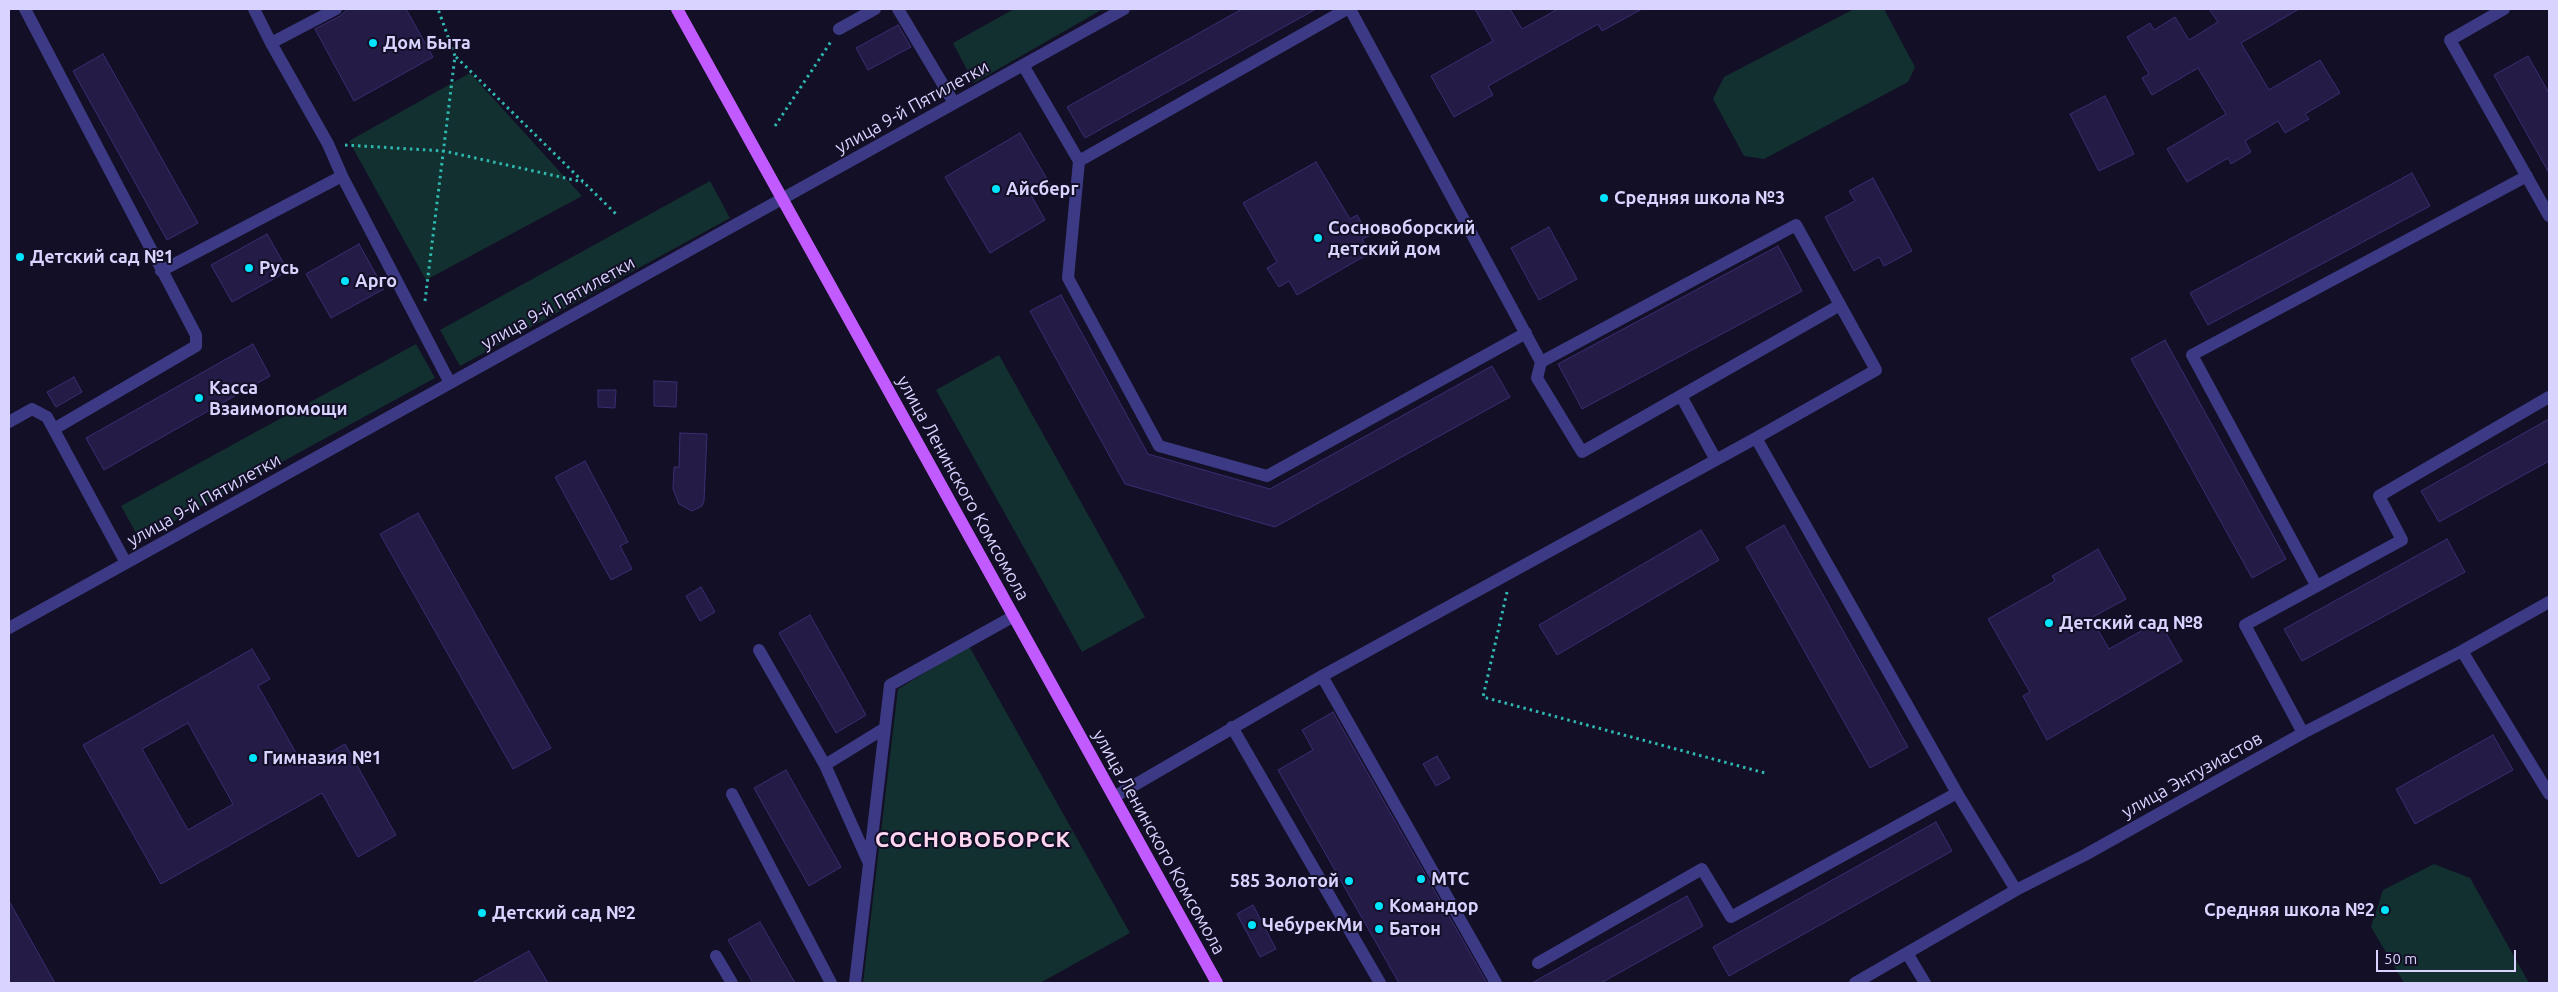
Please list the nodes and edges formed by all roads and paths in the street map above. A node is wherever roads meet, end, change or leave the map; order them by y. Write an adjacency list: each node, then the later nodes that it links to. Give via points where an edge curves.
1 (25, 9): 26 (street)
2 (254, 9): 12 (street)
3 (336, 9): 12 (street)
4 (438, 9): 13 (path)
5 (677, 9): 23 (main road, улица Ленинского Комсомола)
6 (875, 9): 11 (street)
7 (898, 9): 15 (street)
8 (1124, 9): 14 (street, улица 9-й Пятилетки)
9 (1348, 9): 19 (street); 29 (street)
10 (2504, 9): 21 (street, via 2450,40)
11 (839, 29): 16 (path)
12 (271, 43): 17 (street)
13 (455, 56): 18 (path); 22 (path)
14 (1023, 65): 15 (street, улица 9-й Пятилетки); 19 (street)
15 (954, 103): 23 (street, улица 9-й Пятилетки)
16 (775, 126)
17 (328, 144): 18 (path); 20 (street)
18 (444, 151): 22 (path); 28 (path)
19 (1078, 161): 29 (street, via 1068,278 1159,446 1267,476)
20 (342, 176): 26 (street); 28 (street)
21 (2527, 176): 25 (street); 40 (street, via 2192,355)
22 (583, 182): 24 (path)
23 (782, 198): 31 (street, улица 9-й Пятилетки); 42 (main road, улица Ленинского Комсомола)
24 (618, 216)
25 (2549, 216)
26 (161, 271): 35 (street, via 196,336 196,346)
27 (1840, 305): 30 (street, via 1796,225); 32 (street); 36 (street, via 1876,370)
28 (422, 328): 31 (street)
29 (1526, 333): 30 (street)
30 (1541, 362): 32 (street, via 1537,378 1582,452)
31 (450, 383): 38 (street, улица 9-й Пятилетки)
32 (1681, 396): 37 (street)
33 (2549, 397): 40 (street, via 2379,496 2402,540)
34 (9, 422): 35 (street, via 32,409 47,416)
35 (54, 429): 38 (street)
36 (1756, 438): 37 (street); 52 (street)
37 (1716, 460): 39 (street)
38 (126, 563): 43 (street, улица 9-й Пятилетки)
39 (1511, 572): 46 (street); 51 (path, via 1483,697)
40 (2316, 585): 49 (street, via 2245,625)
41 (2549, 602): 45 (street, улица Энтузиастов)
42 (1014, 616): 48 (street, via 890,685); 55 (main road, улица Ленинского Комсомола)
43 (9, 628)
44 (759, 650): 50 (street)
45 (2462, 651): 49 (street, улица Энтузиастов); 54 (street)
46 (1322, 676): 47 (street); 66 (street)
47 (1232, 727): 55 (street); 65 (street)
48 (885, 728): 50 (street); 56 (street)
49 (2303, 733): 57 (street, улица Энтузиастов)
50 (825, 765): 56 (street)
51 (1765, 773)
52 (1957, 793): 57 (street); 60 (street, via 1731,917 1702,869)
53 (732, 794): 62 (street)
54 (2549, 794)
55 (1114, 797): 64 (main road, улица Ленинского Комсомола)
56 (868, 861): 63 (street)
57 (2016, 890): 58 (street, улица Энтузиастов)
58 (1908, 953): 67 (street, улица Энтузиастов); 68 (street)
59 (716, 956): 61 (street)
60 (1538, 963)
61 (732, 983)
62 (831, 983)
63 (855, 983)
64 (1217, 983)
65 (1380, 983)
66 (1496, 983)
67 (1855, 983)
68 (1925, 983)

